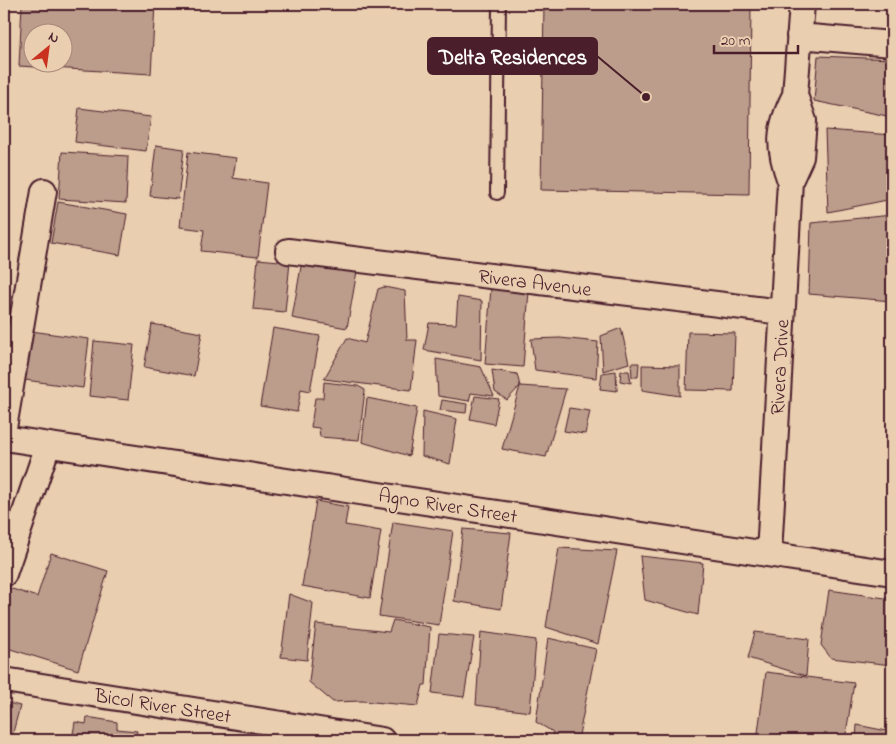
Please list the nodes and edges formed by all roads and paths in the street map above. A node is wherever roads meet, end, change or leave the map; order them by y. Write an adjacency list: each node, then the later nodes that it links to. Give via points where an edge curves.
1 (499, 4): 6 (lane)
2 (802, 4): 3 (street, Rivera Drive)
3 (799, 36): 4 (street); 8 (street, Rivera Drive, via 795,95 782,128 781,156 790,180)
4 (892, 44)
5 (44, 191): 9 (street)
6 (497, 193)
7 (288, 251): 8 (street, Rivera Avenue)
8 (782, 312): 12 (street, Rivera Drive)
9 (4, 428)
10 (4, 438): 11 (street, Agno River Street)
11 (48, 445): 12 (street, Agno River Street); 14 (street)
12 (769, 554): 13 (street, Agno River Street)
13 (892, 573)
14 (4, 574)
15 (4, 680): 16 (street, Bicol River Street)
16 (382, 740)

